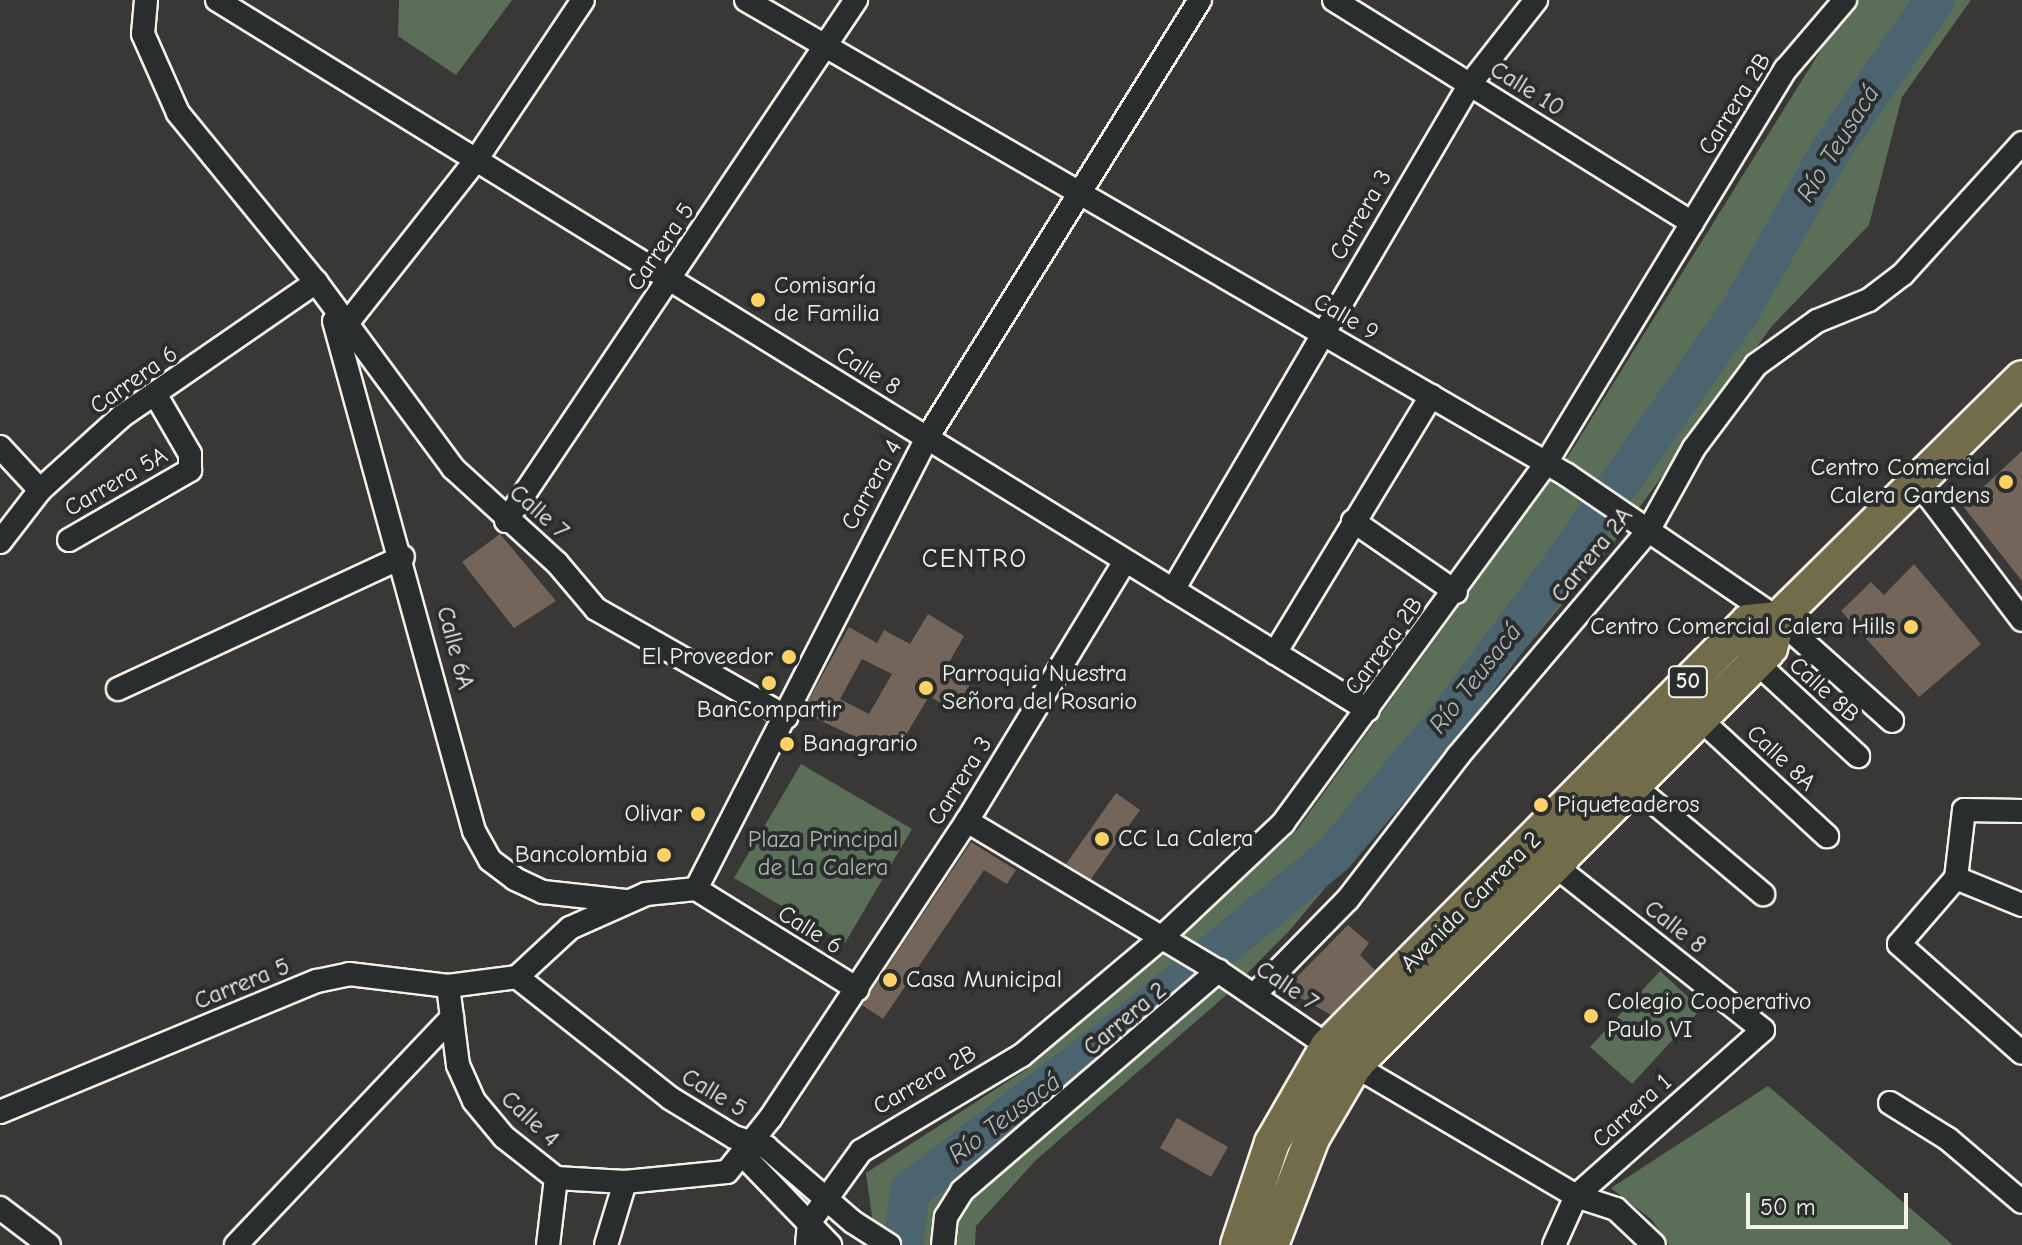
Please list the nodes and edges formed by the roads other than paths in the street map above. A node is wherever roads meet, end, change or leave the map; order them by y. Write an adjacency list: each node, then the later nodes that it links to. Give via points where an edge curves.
1 (146, 0): 17 (street, via 143,34 178,113)
2 (217, 0): 13 (street, Calle 8)
3 (583, 0): 13 (street)
4 (746, 0): 10 (street, Calle 9)
5 (856, 0): 10 (street, Carrera 5)
6 (1200, 0): 14 (street, Carrera 4)
7 (1334, 0): 11 (street, Calle 10)
8 (1536, 0): 11 (street, Carrera 3)
9 (1845, 0): 15 (street, Carrera 2B, via 1786,69)
10 (827, 47): 14 (street, Calle 9); 16 (street, Carrera 5)
11 (1470, 84): 15 (street, Calle 10); 19 (street, Carrera 3)
12 (2022, 143): 30 (street, Carrera 2A, via 1903,274 1869,300 1817,321 1756,365 1694,448)
13 (476, 160): 16 (street, Calle 8); 18 (street)
14 (1079, 193): 19 (street, Calle 9); 23 (street, Carrera 4)
15 (1692, 223): 25 (street, Carrera 2B)
16 (670, 280): 23 (street, Calle 8); 28 (street, Carrera 5)
17 (316, 282): 18 (street, Calle 7); 22 (street, Carrera 6)
18 (338, 317): 28 (street, Calle 7, via 453,468); 33 (street, Calle 6A)
19 (1323, 334): 21 (street, Calle 9); 35 (street, Carrera 3)
20 (2022, 378): 26 (main road, Avenida Carrera 2 / 50)
21 (1431, 396): 25 (street, Calle 9); 29 (street)
22 (157, 397): 27 (street, Carrera 6, via 122,416); 31 (street, Carrera 5A, via 190,454 190,470)
23 (927, 438): 34 (street, Calle 8); 43 (street, Carrera 4, via 847,585)
24 (0, 447): 27 (street)
25 (1546, 463): 30 (street, Calle 9); 36 (street, Carrera 2B)
26 (1917, 481): 37 (main road, Avenida Carrera 2 / 50); 38 (street)
27 (40, 490): 32 (street, Carrera 6)
28 (506, 521): 43 (street, Calle 7, via 557,563 596,609)
29 (1353, 521): 36 (street); 39 (street)
30 (1648, 531): 37 (street, Calle 9); 62 (street, Carrera 2A, via 1458,756 1348,899)
31 (69, 540)
32 (0, 542)
33 (403, 557): 41 (street); 55 (street, Calle 6A, via 474,831 490,860 543,892)
34 (1125, 561): 35 (street, Calle 8); 49 (street, Carrera 3)
35 (1173, 590): 39 (street, Calle 8)
36 (1456, 592): 42 (street, Carrera 2B)
37 (1778, 619): 40 (main road, Avenida Carrera 2 / 50, via 1770,648); 45 (street, Calle 9); 47 (main road, Avenida Carrera 2 / 50, via 1748,622)
38 (2022, 620)
39 (1275, 653): 42 (street, Calle 8)
40 (1756, 662): 44 (main road, Avenida Carrera 2 / 50); 46 (street, Calle 8B)
41 (118, 689)
42 (1368, 710): 57 (street, Carrera 2B, via 1283,823)
43 (786, 717): 53 (street, Carrera 4)
44 (1700, 719): 47 (main road, Avenida Carrera 2 / 50); 50 (street, Calle 8A)
45 (1892, 721)
46 (1858, 756)
47 (1620, 775): 51 (main road, Avenida Carrera 2 / 50); 54 (street); 65 (main road, Avenida Carrera 2 / 50)
48 (2022, 811): 52 (street, via 1964,810)
49 (967, 821): 57 (street, Calle 7); 61 (street, Carrera 3)
50 (1827, 836)
51 (1554, 865): 64 (street, Calle 8); 67 (main road, Avenida Carrera 2 / 50)
52 (1956, 878): 56 (street); 66 (street, via 1899,944)
53 (696, 889): 55 (street); 61 (street, Calle 6)
54 (1763, 894)
55 (626, 901): 59 (street, via 570,928)
56 (2022, 905)
57 (1158, 941): 58 (street, Calle 7); 74 (street, Carrera 2B, via 1022,1055 861,1151)
58 (1218, 971): 62 (street, Calle 7); 85 (street, Carrera 2, via 962,1191 946,1217)
59 (517, 977): 60 (street, Carrera 5); 70 (street, Calle 5, via 670,1098)
60 (448, 986): 63 (street, Calle 4); 69 (street, Carrera 5, via 349,974 317,981)
61 (857, 989): 70 (street, Carrera 3)
62 (1254, 995): 65 (street, Calle 7)
63 (452, 1017): 71 (street, Calle 4, via 458,1065 474,1101 504,1137); 81 (street)
64 (1763, 1030): 73 (street, Carrera 1)
65 (1328, 1046): 67 (street, Calle 7); 76 (main road, Avenida Carrera 2 / 50, via 1272,1143)
66 (2022, 1053)
67 (1355, 1065): 73 (street, Calle 7); 76 (main road, Avenida Carrera 2 / 50)
68 (1890, 1103): 75 (street, via 1948,1139)
69 (0, 1112)
70 (746, 1148): 72 (street, Calle 4, via 727,1172 709,1179); 74 (street, Calle 5, via 766,1147); 78 (street, via 766,1186)
71 (556, 1178): 72 (street, Calle 4); 82 (street)
72 (625, 1182): 83 (street)
73 (1576, 1196): 88 (street, Carrera 1); 89 (street, Calle 7, via 1616,1209)
74 (830, 1197): 78 (street); 79 (street, Calle 5)
75 (2022, 1202)
76 (1265, 1207): 86 (main road, Avenida Carrera 2 / 50); 87 (main road, Avenida Carrera 2 / 50)
77 (0, 1209): 80 (street)
78 (808, 1234): 84 (street)
79 (883, 1242)
80 (49, 1245)
81 (236, 1245)
82 (548, 1245)
83 (606, 1245)
84 (830, 1245)
85 (943, 1245)
86 (1238, 1245)
87 (1271, 1245)
88 (1554, 1245)
89 (1654, 1245)

